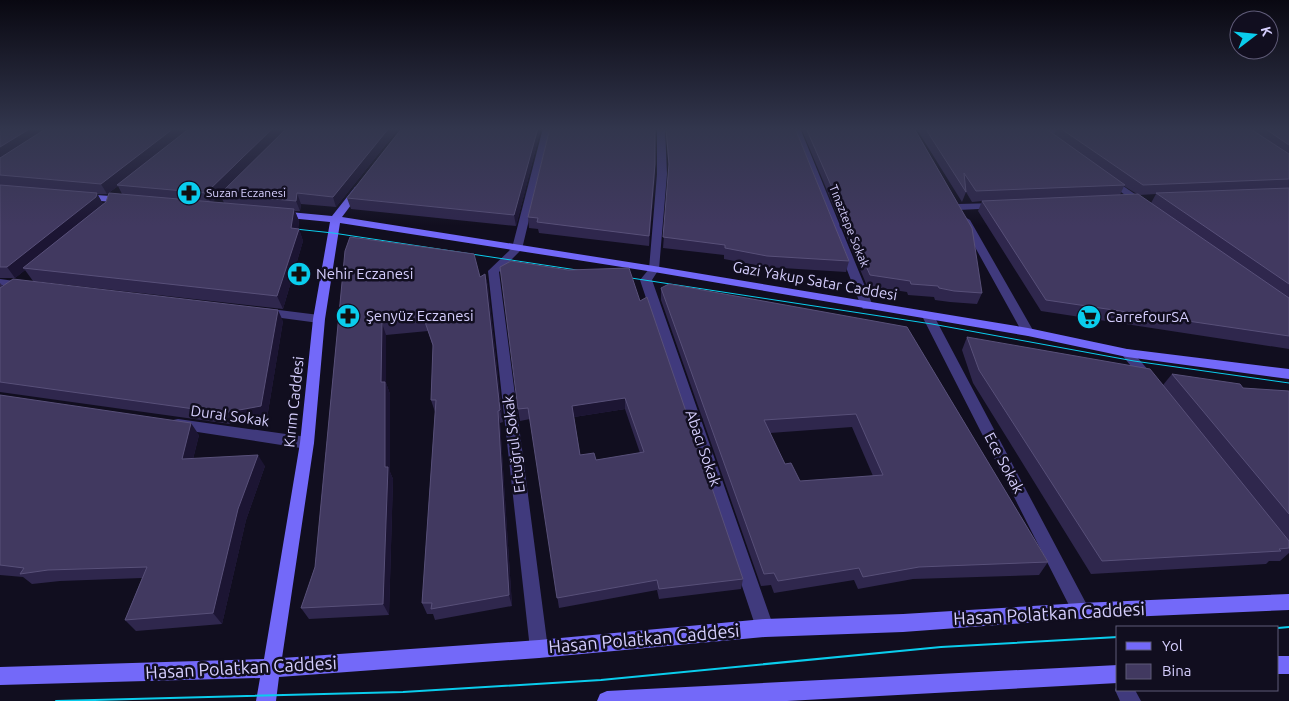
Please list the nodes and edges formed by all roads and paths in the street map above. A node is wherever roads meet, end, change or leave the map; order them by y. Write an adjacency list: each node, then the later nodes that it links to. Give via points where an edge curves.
1 (540, 161): 17 (street)
2 (662, 161): 18 (street)
3 (809, 161): 23 (street, Tınaztepe Sokak)
4 (1101, 174): 10 (street)
5 (364, 181): 16 (main road, Kırım Caddesi)
6 (125, 187): 12 (street)
7 (73, 196): 12 (main road)
8 (1159, 200): 10 (street)
9 (1120, 201): 10 (street)
10 (1139, 201): 14 (street)
11 (138, 202): 12 (main road)
12 (109, 204)
13 (1006, 206): 27 (street, via 956,203)
14 (1155, 212)
15 (270, 214): 16 (main road, Gazi Yakup Satar Caddesi)
16 (335, 219): 17 (main road, Gazi Yakup Satar Caddesi); 26 (main road, Kırım Caddesi)
17 (517, 249): 18 (main road, Gazi Yakup Satar Caddesi); 36 (street, Ertuğrul Sokak, via 493,271)
18 (654, 269): 23 (main road, Gazi Yakup Satar Caddesi); 35 (street, Abacı Sokak, via 646,280)
19 (21, 281): 20 (street); 21 (street); 22 (street)
20 (0, 282)
21 (37, 286)
22 (6, 294)
23 (867, 306): 25 (main road, Gazi Yakup Satar Caddesi)
24 (251, 311): 26 (street)
25 (928, 316): 27 (main road, Gazi Yakup Satar Caddesi); 34 (street, Ece Sokak)
26 (319, 319): 32 (main road, Kırım Caddesi)
27 (1028, 332): 28 (main road, Gazi Yakup Satar Caddesi)
28 (1127, 353): 29 (main road, Gazi Yakup Satar Caddesi); 30 (street)
29 (1289, 374)
30 (1159, 393)
31 (163, 422): 32 (street, Dural Sokak)
32 (308, 443): 37 (main road, Kırım Caddesi)
33 (1289, 602): 34 (main road, Hasan Polatkan Caddesi)
34 (1081, 611): 35 (main road, Hasan Polatkan Caddesi)
35 (765, 628): 36 (main road, Hasan Polatkan Caddesi)
36 (539, 649): 37 (main road, Hasan Polatkan Caddesi)
37 (271, 668): 38 (main road, Hasan Polatkan Caddesi); 41 (main road, Kırım Caddesi)
38 (0, 676)
39 (1116, 679): 40 (main road)
40 (795, 696): 42 (main road)
41 (266, 701)
42 (608, 701)

